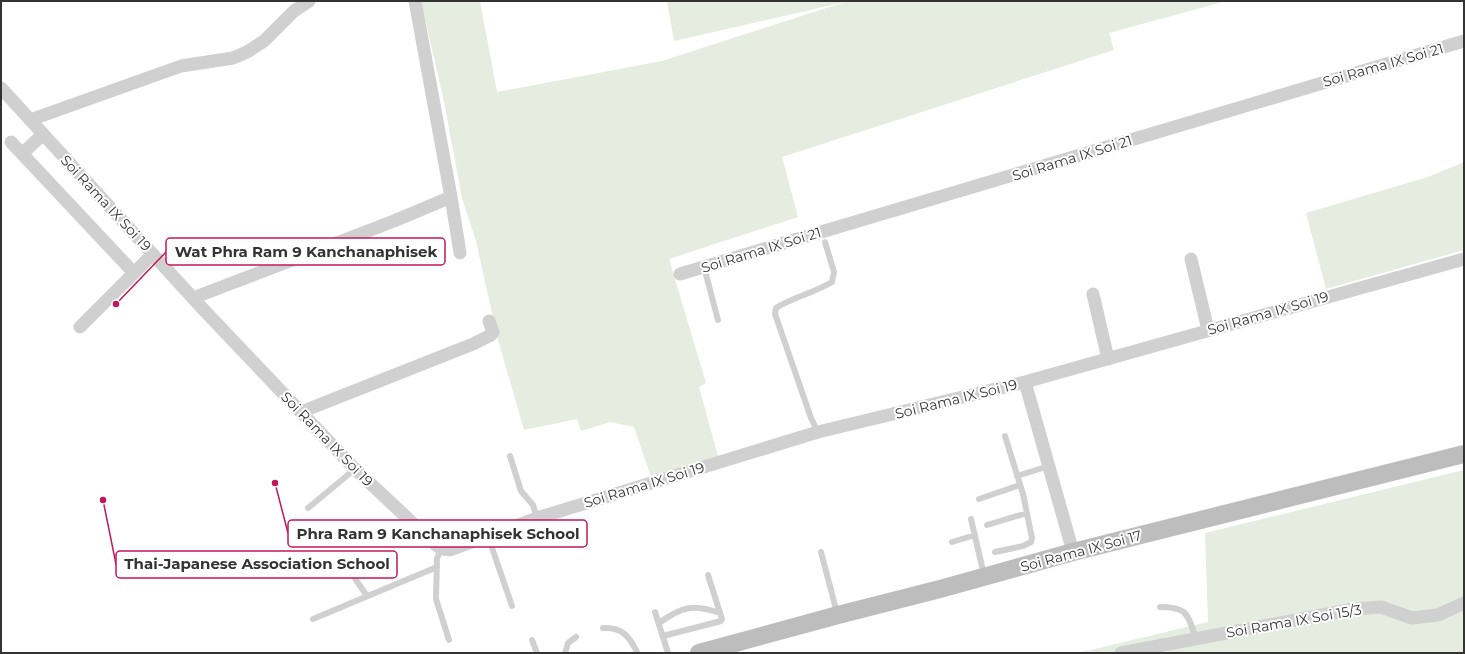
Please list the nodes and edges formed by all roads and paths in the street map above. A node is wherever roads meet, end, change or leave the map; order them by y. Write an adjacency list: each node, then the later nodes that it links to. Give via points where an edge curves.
1 (309, 1): 5 (street, via 264,41 233,58 181,66)
2 (415, 1): 9 (street)
3 (1464, 41): 15 (street, Soi Rama IX Soi 21)
4 (1, 88): 5 (street, Soi Rama IX Soi 19)
5 (30, 120): 6 (street, Soi Rama IX Soi 19)
6 (43, 134): 8 (street); 12 (street, Soi Rama IX Soi 19)
7 (11, 142): 8 (street)
8 (22, 154): 16 (street)
9 (451, 197): 11 (street); 19 (street)
10 (825, 242): 27 (lane, via 834,272 832,282 783,303 776,308 775,314)
11 (460, 253)
12 (153, 254): 16 (street); 19 (street, Soi Rama IX Soi 19)
13 (1191, 259): 23 (street)
14 (1464, 259): 23 (street, Soi Rama IX Soi 19)
15 (704, 267): 17 (street, Soi Rama IX Soi 21); 20 (lane)
16 (134, 273): 22 (street)
17 (680, 274)
18 (1093, 294): 24 (street)
19 (193, 298): 26 (street, Soi Rama IX Soi 19)
20 (718, 320)
21 (489, 321): 26 (street, via 493,332 491,336)
22 (80, 327)
23 (1208, 330): 24 (street, Soi Rama IX Soi 19)
24 (1108, 359): 25 (street, Soi Rama IX Soi 19)
25 (1025, 382): 27 (street, Soi Rama IX Soi 19); 31 (street)
26 (301, 412): 32 (street, Soi Rama IX Soi 19)
27 (818, 432): 38 (street, Soi Rama IX Soi 19)
28 (1005, 436): 33 (lane)
29 (1464, 454): 47 (street, Soi Rama IX Soi 17)
30 (510, 456): 38 (lane, via 521,491 533,505)
31 (1049, 466): 33 (lane); 47 (street)
32 (355, 469): 36 (lane); 44 (street, Soi Rama IX Soi 19)
33 (1017, 476): 34 (lane)
34 (1020, 485): 35 (lane); 37 (lane)
35 (979, 499)
36 (308, 508)
37 (1027, 513): 40 (lane); 46 (lane, via 1032,532 1031,542)
38 (537, 518): 42 (street, Soi Rama IX Soi 19)
39 (971, 518): 41 (lane)
40 (987, 525)
41 (975, 535): 43 (lane); 51 (lane)
42 (488, 536): 44 (street, Soi Rama IX Soi 19, via 450,550); 54 (lane)
43 (952, 542)
44 (441, 550): 49 (lane, via 437,558)
45 (821, 552): 58 (lane)
46 (995, 552)
47 (1073, 552): 51 (street, Soi Rama IX Soi 17)
48 (345, 564): 52 (lane)
49 (437, 567): 52 (lane); 65 (lane, via 436,599)
50 (708, 575): 57 (lane)
51 (984, 577): 58 (street, Soi Rama IX Soi 17)
52 (367, 596): 59 (lane)
53 (1464, 604): 64 (street, Soi Rama IX Soi 15/3, via 1438,615 1412,618 1381,607 1354,609)
54 (512, 606)
55 (1160, 607): 64 (lane, via 1180,609 1188,616)
56 (655, 612): 60 (lane)
57 (720, 613): 60 (lane, via 686,608); 62 (lane, via 721,621)
58 (838, 615): 71 (street, Soi Rama IX Soi 17)
59 (313, 620)
60 (659, 623): 62 (lane)
61 (603, 628): 69 (lane, via 614,628 623,632)
62 (663, 636): 70 (lane)
63 (576, 637): 68 (lane, via 568,644)
64 (1196, 638): 72 (street, Soi Rama IX Soi 15/3)
65 (449, 640)
66 (532, 640): 67 (lane)
67 (537, 653)
68 (565, 653)
69 (636, 653)
70 (668, 653)
71 (699, 653)
72 (1121, 653)

